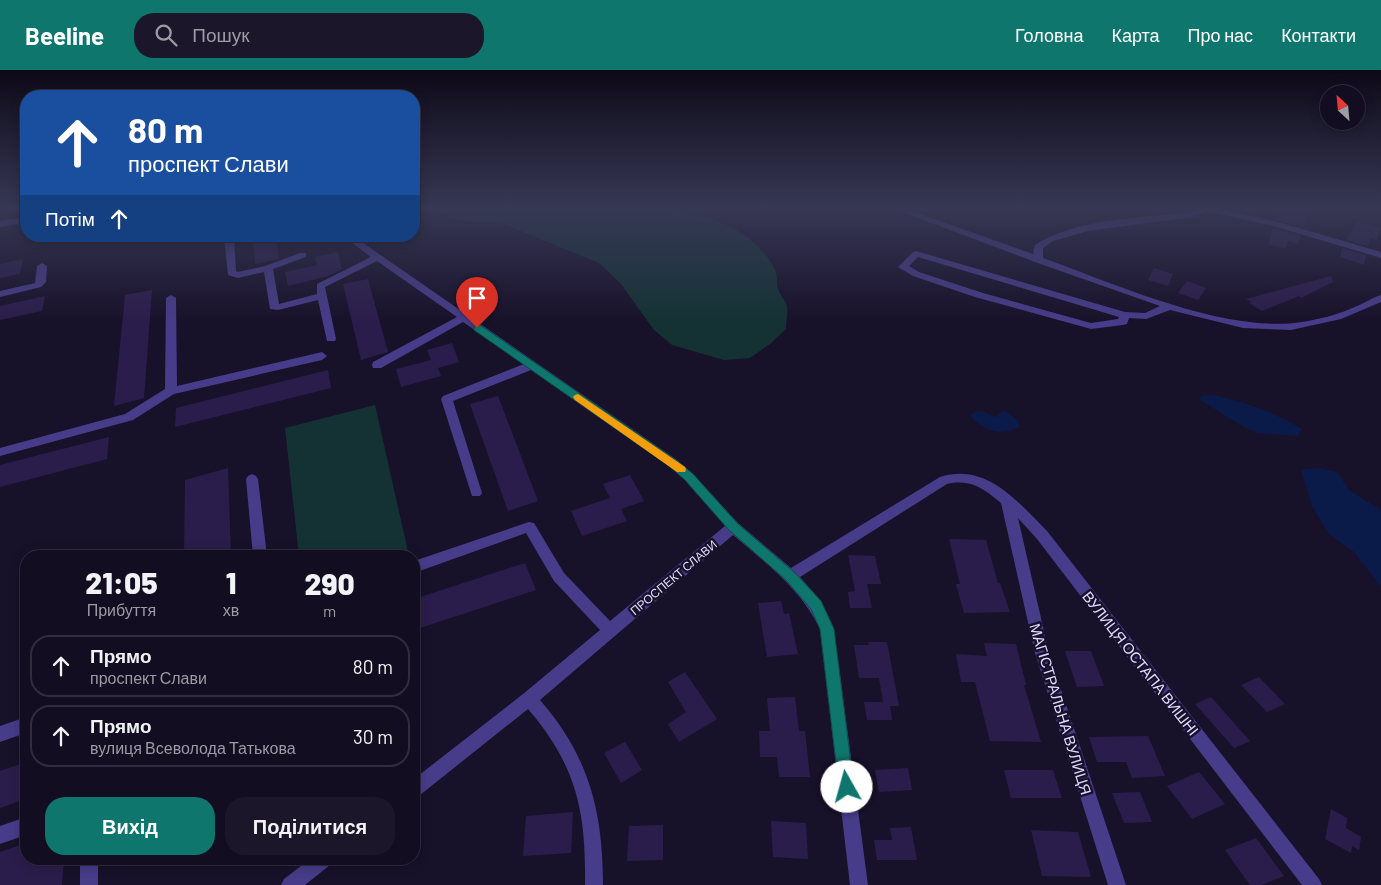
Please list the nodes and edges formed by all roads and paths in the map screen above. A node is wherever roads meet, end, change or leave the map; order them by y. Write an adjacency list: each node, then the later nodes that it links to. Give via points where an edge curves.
1 (229, 245): 11 (street, via 231,273)
2 (359, 245): 8 (street)
3 (997, 245): 9 (street)
4 (1040, 245): 9 (street)
5 (1345, 245): 7 (street)
6 (303, 255): 11 (street)
7 (1381, 256)
8 (377, 258): 13 (street, via 320,286); 18 (street)
9 (1038, 260): 16 (street)
10 (42, 266): 12 (street, via 38,285)
11 (268, 268): 13 (street, via 274,307)
12 (0, 294)
13 (322, 296): 19 (street)
14 (171, 298): 23 (street)
15 (1381, 298): 16 (street, via 1336,317 1291,327 1253,326 1188,313)
16 (1170, 306): 17 (street, via 1146,316)
17 (1124, 315): 17 (street, via 916,254 903,268 979,295 1091,326 1123,322)
18 (463, 318): 21 (street); 22 (street)
19 (331, 339)
20 (322, 356): 23 (street)
21 (377, 365)
22 (532, 365): 26 (street, via 447,399); 28 (street, via 672,463 689,477)
23 (170, 391): 24 (street, via 129,417)
24 (0, 452)
25 (252, 479): 29 (street)
26 (476, 493)
27 (1007, 501): 31 (street, ВУЛИЦЯ ОСТАПА ВИШНІ, via 978,481 964,477 944,480); 45 (street, МАГІСТРАЛЬНА ВУЛИЦЯ, via 1042,653); 46 (street, ВУЛИЦЯ ОСТАПА ВИШНІ, via 1042,534)
28 (733, 527): 31 (street); 32 (street, ПРОСПЕКТ СЛАВИ)
29 (259, 550)
30 (420, 564): 32 (street, via 529,527 558,577)
31 (790, 576): 44 (street, via 816,605 827,629)
32 (609, 630): 33 (street, ПРОСПЕКТ СЛАВИ)
33 (529, 699): 36 (street, ПРОСПЕКТ СЛАВИ); 43 (street, via 563,740 576,765 593,825)
34 (20, 727): 35 (street)
35 (0, 734)
36 (420, 784)
37 (20, 828): 38 (street)
38 (0, 835)
39 (89, 865): 41 (street)
40 (316, 865): 42 (street)
41 (89, 885)
42 (290, 885)
43 (594, 885)
44 (859, 885)
45 (1117, 885)
46 (1313, 885)

